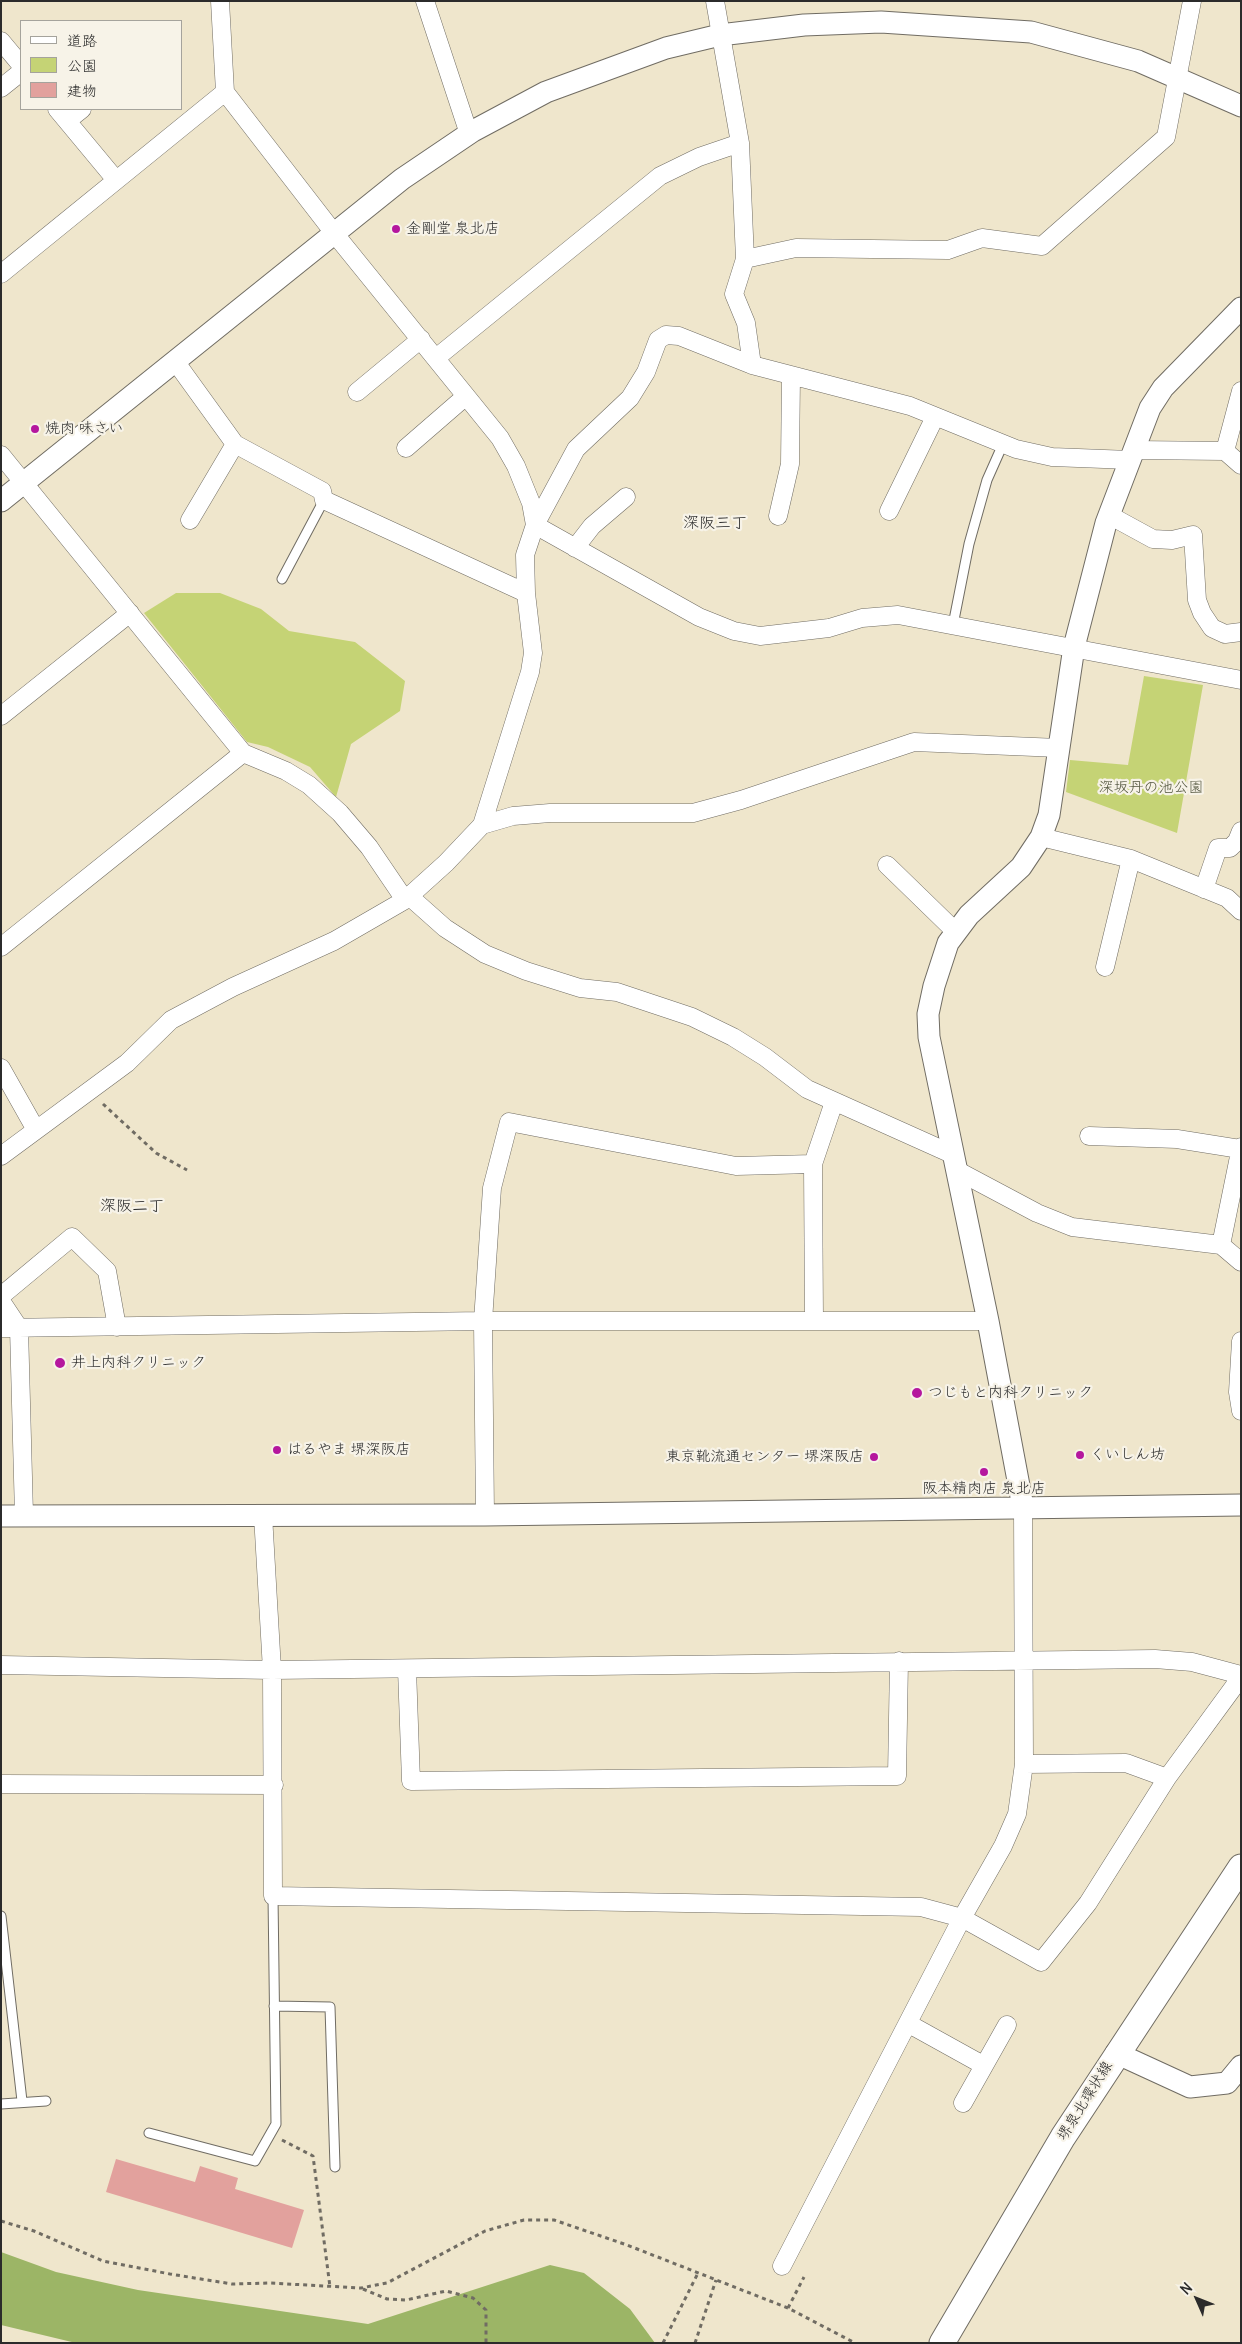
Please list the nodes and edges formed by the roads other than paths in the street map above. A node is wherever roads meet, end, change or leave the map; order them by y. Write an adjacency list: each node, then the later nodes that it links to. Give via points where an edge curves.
1 (220, 1): 11 (street)
2 (425, 1): 15 (street)
3 (715, 1): 5 (street)
4 (1192, 1): 9 (street)
5 (720, 35): 9 (street, via 804,25 881,22 1031,32 1138,61); 15 (street, via 666,48 596,72 546,92); 16 (street)
6 (1, 41): 7 (street)
7 (20, 64)
8 (20, 73): 10 (street)
9 (1176, 77): 12 (street); 19 (street, via 1166,137 1042,246 982,238 948,250 796,248)
10 (1, 88)
11 (225, 92): 17 (street); 18 (street)
12 (1241, 106)
13 (79, 110): 14 (street)
14 (62, 115): 17 (street)
15 (469, 134): 18 (street, via 402,179)
16 (740, 143): 19 (street); 23 (street, via 699,157 660,176)
17 (116, 180): 20 (street)
18 (334, 233): 22 (street); 24 (street)
19 (744, 259): 25 (street, via 734,294 746,323)
20 (1, 274)
21 (1241, 308): 36 (street, via 1163,388 1150,408)
22 (421, 339): 23 (street); 28 (street)
23 (436, 358): 29 (street)
24 (175, 361): 31 (street); 38 (street)
25 (752, 365): 26 (street); 46 (street, via 679,336 666,335 658,340 646,372 630,398 576,449)
26 (791, 376): 30 (street, via 876,396); 44 (street, via 790,464)
27 (1241, 391): 34 (street)
28 (357, 392)
29 (466, 396): 33 (street); 46 (street, via 500,438 516,466 531,503)
30 (935, 416): 32 (street); 42 (street)
31 (235, 444): 40 (street, via 322,491); 45 (street)
32 (1003, 444): 36 (street, via 1052,457); 51 (lane, via 987,480 971,535)
33 (406, 448)
34 (1225, 451): 36 (street); 37 (street)
35 (1, 455): 38 (street)
36 (1132, 455): 43 (street)
37 (1241, 466)
38 (24, 483): 41 (street); 50 (street)
39 (626, 496): 47 (street, via 592,526)
40 (324, 500): 48 (lane); 49 (street)
41 (1, 501)
42 (889, 511)
43 (1109, 514): 52 (street, via 1153,539 1172,540 1193,535 1197,600 1202,613 1212,628 1224,634); 53 (street)
44 (778, 516)
45 (190, 520)
46 (534, 525): 47 (street); 49 (street, via 525,555)
47 (575, 548): 51 (street, via 699,617 734,631 760,636 898,615)
48 (282, 579)
49 (526, 593): 58 (street, via 533,653 530,672)
50 (130, 613): 55 (street); 57 (street)
51 (953, 625): 53 (street)
52 (1240, 633)
53 (1074, 647): 54 (street); 56 (street)
54 (1241, 680)
55 (1, 716)
56 (1059, 748): 58 (street, via 914,742 693,813 550,813 512,816); 60 (street, via 1049,814)
57 (243, 752): 64 (street, via 309,785 340,812); 67 (street)
58 (482, 825): 64 (street)
59 (1241, 831): 63 (street, via 1237,842 1230,848 1218,848)
60 (1040, 837): 61 (street); 66 (street, via 1022,867 969,915)
61 (1131, 859): 63 (street); 68 (street)
62 (887, 865): 66 (street)
63 (1204, 889): 65 (street, via 1227,898)
64 (407, 898): 70 (street, via 485,954 580,988 617,992 692,1017 733,1037 807,1089); 71 (street, via 334,941 233,987 171,1020 128,1063)
65 (1241, 911)
66 (956, 932): 75 (street, via 948,943 928,1014 929,1037)
67 (1, 947)
68 (1105, 967)
69 (1, 1068): 71 (street)
70 (834, 1102): 75 (street); 76 (street)
71 (36, 1130): 74 (street)
72 (1089, 1136): 73 (street, via 1177,1139)
73 (1240, 1148): 77 (street)
74 (1, 1156)
75 (956, 1163): 77 (street, via 1037,1214 1072,1227); 83 (street)
76 (813, 1164): 81 (street, via 736,1166 508,1122 492,1188); 82 (street)
77 (1221, 1245): 78 (street)
78 (1241, 1262)
79 (1, 1296): 84 (street, via 72,1237 107,1272)
80 (1, 1302): 85 (street)
81 (483, 1321): 82 (street); 84 (street); 92 (street)
82 (814, 1321): 83 (street)
83 (988, 1321): 89 (street)
84 (117, 1327): 85 (street)
85 (10, 1328): 90 (street)
86 (1241, 1341): 87 (street, via 1238,1392)
87 (1241, 1411)
88 (1241, 1505): 89 (street)
89 (1023, 1507): 92 (street); 95 (street)
90 (24, 1515): 91 (street); 93 (street)
91 (263, 1515): 92 (street); 98 (street)
92 (485, 1515)
93 (1, 1516)
94 (899, 1661): 95 (street); 97 (street); 97 (street, via 897,1776 411,1780)
95 (1023, 1662): 99 (street, via 1155,1659 1192,1662); 100 (street)
96 (1, 1665): 98 (street)
97 (407, 1669): 98 (street)
98 (272, 1670): 103 (street)
99 (1241, 1676): 101 (street)
100 (1024, 1764): 101 (street, via 1126,1762); 107 (street, via 1017,1814 1003,1846)
101 (1167, 1778): 107 (street, via 1088,1903 1042,1962)
102 (1, 1784): 103 (street)
103 (274, 1785): 105 (street)
104 (1241, 1867): 111 (main road, 堺泉北環状線)
105 (272, 1896): 107 (street, via 921,1907); 108 (lane)
106 (1, 1916): 114 (lane)
107 (962, 1918): 109 (street)
108 (274, 2006): 118 (lane, via 276,2124 255,2161); 119 (lane, via 330,2007)
109 (909, 2024): 112 (street); 120 (street)
110 (1007, 2024): 112 (street)
111 (1116, 2053): 113 (street, via 1190,2088 1227,2083); 121 (main road, 堺泉北環状線)
112 (983, 2065): 116 (street)
113 (1241, 2066)
114 (22, 2101): 115 (lane); 117 (lane)
115 (46, 2101)
116 (963, 2103)
117 (1, 2104)
118 (149, 2133)
119 (335, 2167)
120 (782, 2266)
121 (942, 2343)

